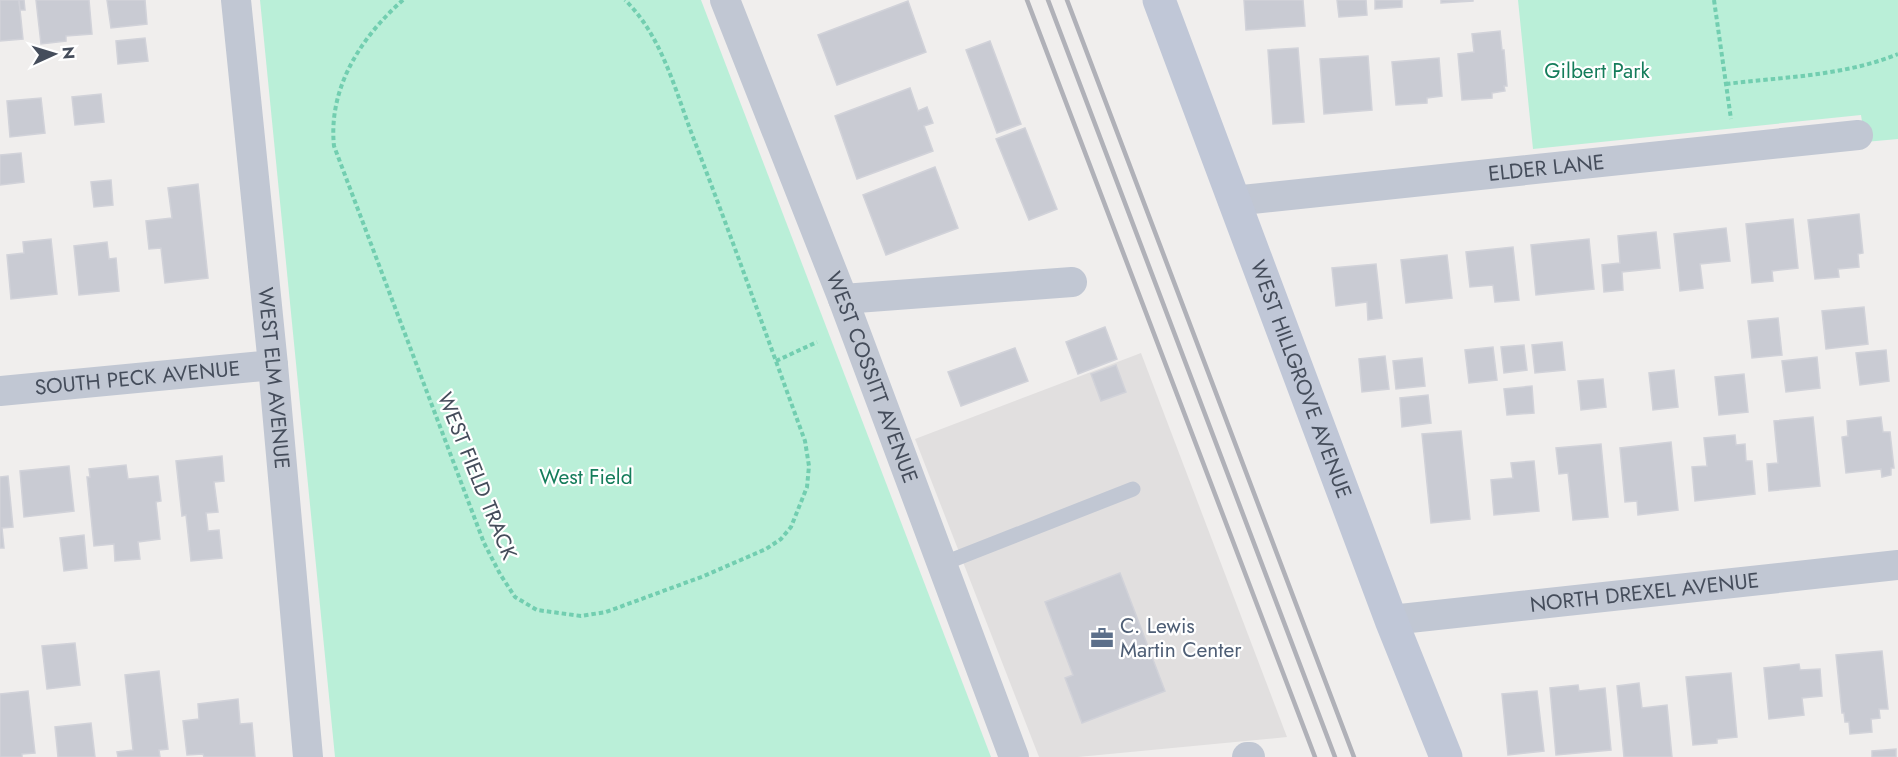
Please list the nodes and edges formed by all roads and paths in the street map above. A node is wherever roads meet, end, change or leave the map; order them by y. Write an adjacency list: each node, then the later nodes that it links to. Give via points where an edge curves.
1 (236, 0): 16 (street, WEST ELM AVENUE)
2 (403, 0): 15 (path, WEST FIELD TRACK, via 362,44 346,74 332,125 334,146 484,543 516,597 537,610 581,616 606,612 704,576 781,540 800,507 809,465 805,441)
3 (625, 0): 15 (path, WEST FIELD TRACK, via 656,41)
4 (725, 0): 13 (street, WEST COSSITT AVENUE)
5 (1159, 0): 11 (street, WEST HILLGROVE AVENUE)
6 (1714, 0): 8 (path)
7 (1898, 54): 8 (path, via 1834,71)
8 (1726, 84): 10 (path)
9 (1858, 135): 10 (street, ELDER LANE)
10 (1735, 149): 11 (street, ELDER LANE)
11 (1233, 201): 21 (street, WEST HILLGROVE AVENUE)
12 (1072, 282): 13 (street)
13 (843, 299): 19 (street, WEST COSSITT AVENUE)
14 (817, 342): 15 (path)
15 (776, 361)
16 (273, 365): 17 (street, SOUTH PECK AVENUE); 22 (street, WEST ELM AVENUE)
17 (0, 391)
18 (1133, 489): 19 (lane)
19 (942, 564): 23 (street, WEST COSSITT AVENUE)
20 (1898, 564): 21 (street, NORTH DREXEL AVENUE)
21 (1391, 620): 24 (street, WEST HILLGROVE AVENUE)
22 (308, 757)
23 (1014, 757)
24 (1446, 757)

